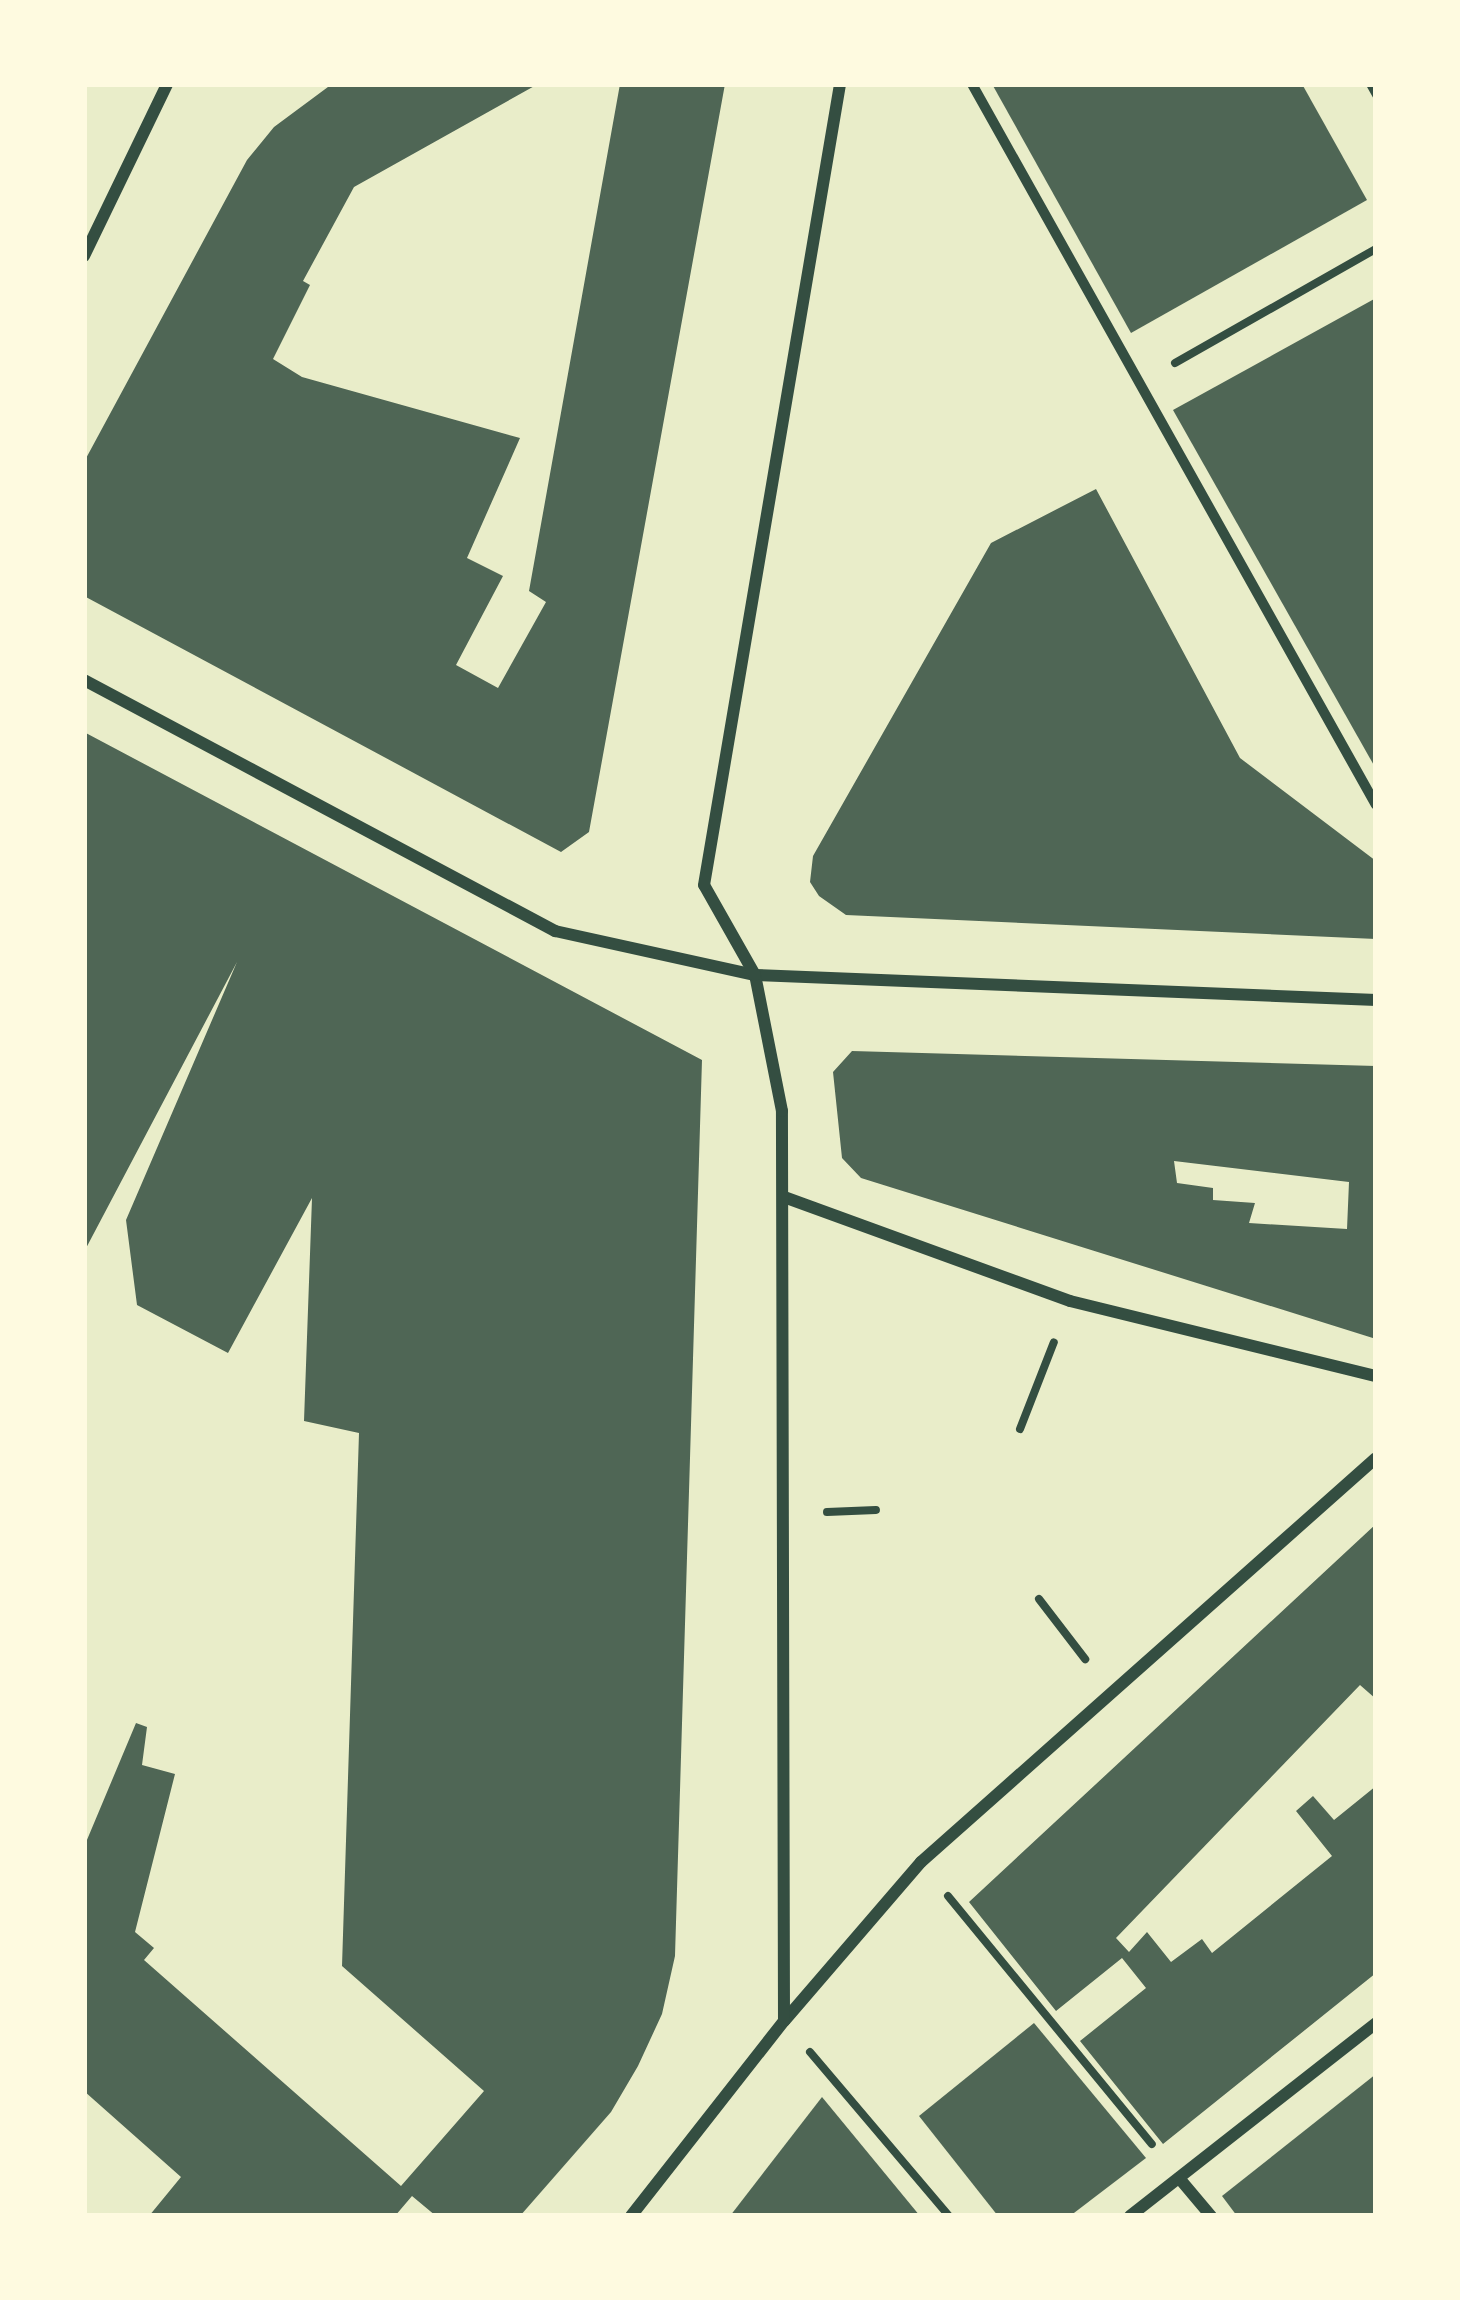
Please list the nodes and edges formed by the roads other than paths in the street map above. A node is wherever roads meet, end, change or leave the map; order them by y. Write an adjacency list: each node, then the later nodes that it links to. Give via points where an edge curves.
1 (167, 84): 4 (street)
2 (840, 84): 7 (street, via 704,885)
3 (972, 84): 6 (street)
4 (84, 256)
5 (84, 680): 7 (street, via 554,931)
6 (1376, 805)
7 (755, 975): 8 (street); 9 (street, via 782,1111)
8 (1376, 1000)
9 (784, 1196): 10 (street, via 1070,1301); 12 (street)
10 (1376, 1376)
11 (1376, 1458): 12 (street, via 921,1862)
12 (784, 2021): 15 (street)
13 (1376, 2023): 14 (street)
14 (1179, 2178): 16 (street); 17 (street)
15 (631, 2216)
16 (1130, 2216)
17 (1211, 2216)

